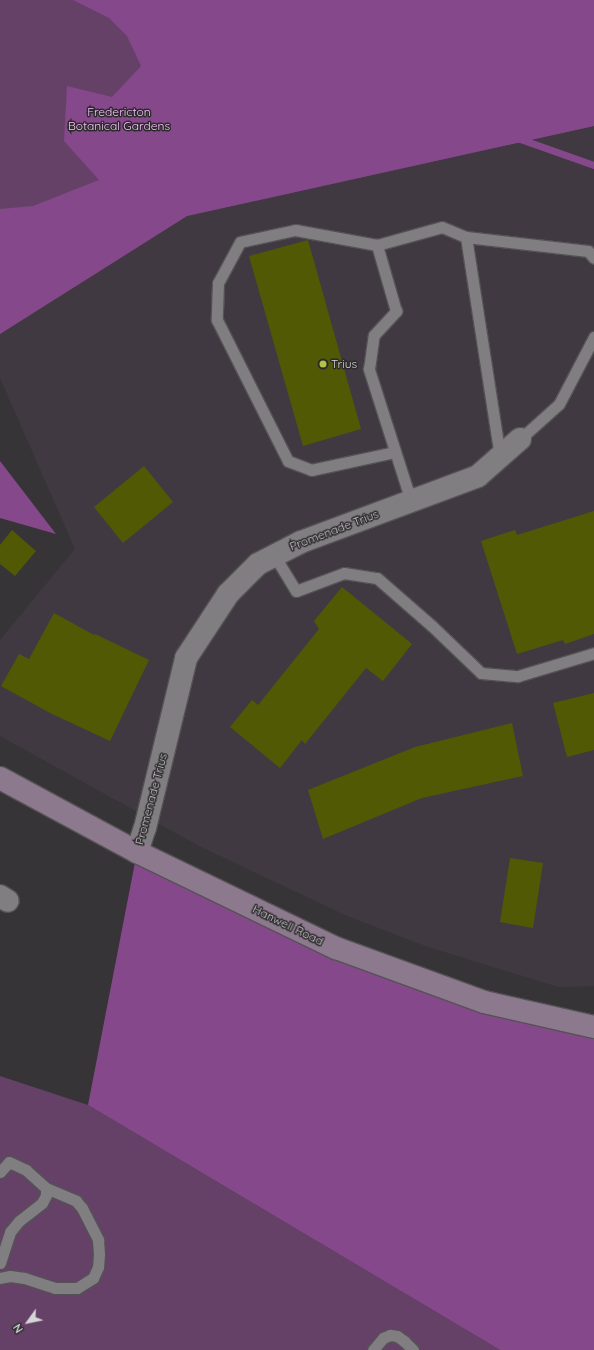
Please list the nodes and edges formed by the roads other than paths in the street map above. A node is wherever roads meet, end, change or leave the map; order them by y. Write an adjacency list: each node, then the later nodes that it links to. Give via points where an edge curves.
1 (466, 237): 2 (lane, via 442,227); 3 (lane, via 588,251); 7 (lane)
2 (377, 245): 6 (lane, via 396,312 374,335 369,370); 6 (lane, via 295,230 240,242 218,283 217,320 288,461 311,470)
3 (594, 258)
4 (594, 337): 5 (lane, via 560,404)
5 (520, 439): 7 (street, Promenade Trius)
6 (395, 452): 8 (lane)
7 (500, 456): 8 (street, Promenade Trius, via 478,476)
8 (411, 501): 9 (street, Promenade Trius, via 301,542)
9 (274, 556): 10 (lane, via 296,591 344,573 377,578 481,673 518,676); 12 (street, Promenade Trius, via 258,564 228,594 186,658)
10 (594, 653)
11 (0, 778): 12 (main road, Hanwell Road)
12 (137, 852): 13 (main road, Hanwell Road, via 336,948 484,1002)
13 (594, 1027)
14 (0, 1172): 15 (lane, via 9,1162 26,1170)
15 (46, 1188): 16 (lane, via 42,1203 10,1232); 17 (lane, via 70,1196 82,1208 98,1240 98,1267 93,1278 77,1288 67,1290 24,1278)
16 (0, 1263)
17 (0, 1278)
18 (373, 1350): 19 (lane, via 382,1338 390,1335 404,1340)
19 (413, 1350)

